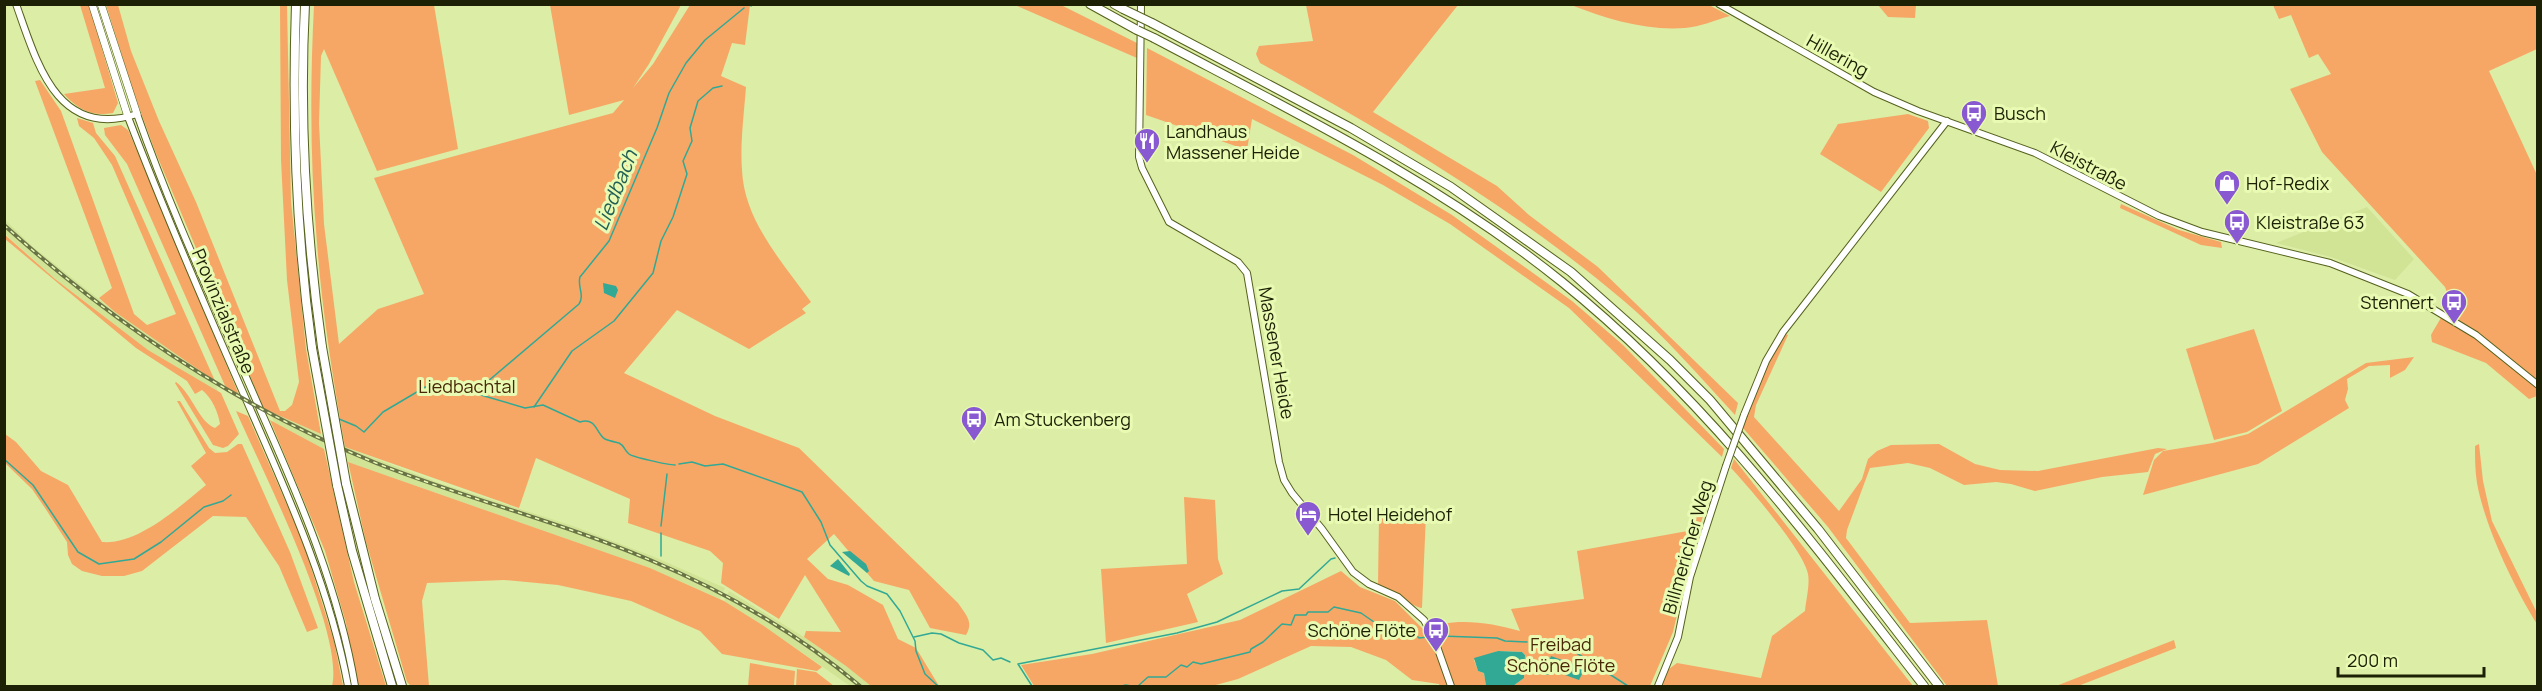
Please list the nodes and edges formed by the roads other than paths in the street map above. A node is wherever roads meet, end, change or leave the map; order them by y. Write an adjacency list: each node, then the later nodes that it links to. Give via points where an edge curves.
1 (16, 4): 11 (main road, via 44,76 68,106 98,120)
2 (92, 4): 11 (main road)
3 (101, 4): 10 (main road)
4 (296, 4): 16 (highway, bridge, via 296,197 312,348 352,551)
5 (306, 4): 17 (highway, bridge, via 304,165 322,347 346,483)
6 (1090, 4): 20 (highway, bridge, via 1339,136 1445,198 1527,255 1609,321 1742,456)
7 (1141, 4): 18 (main road, Massener Heide, via 1142,168 1169,222 1238,262 1247,273 1282,472 1292,493 1358,577 1398,597 1424,620)
8 (1719, 4): 12 (main road, Hillering, via 1855,82)
9 (1118, 6): 21 (highway, bridge, via 1351,128 1451,187 1535,245 1602,298 1670,360 1741,436)
10 (137, 114): 11 (main road); 15 (main road, Provinzialstraße, via 179,224 315,538 339,613)
11 (128, 117): 14 (main road, Provinzialstraße, via 175,237 306,538 335,628)
12 (1947, 121): 13 (main road, Kleistraße, via 2035,153 2176,223 2330,263 2384,283 2463,325); 19 (main road, Billmericher Weg, bridge, via 1783,332 1766,361 1726,466 1699,549 1678,637)
13 (2538, 385)
14 (348, 687)
15 (355, 687)
16 (392, 687)
17 (402, 687)
18 (1451, 687)
19 (1658, 687)
20 (1924, 687)
21 (1939, 687)

